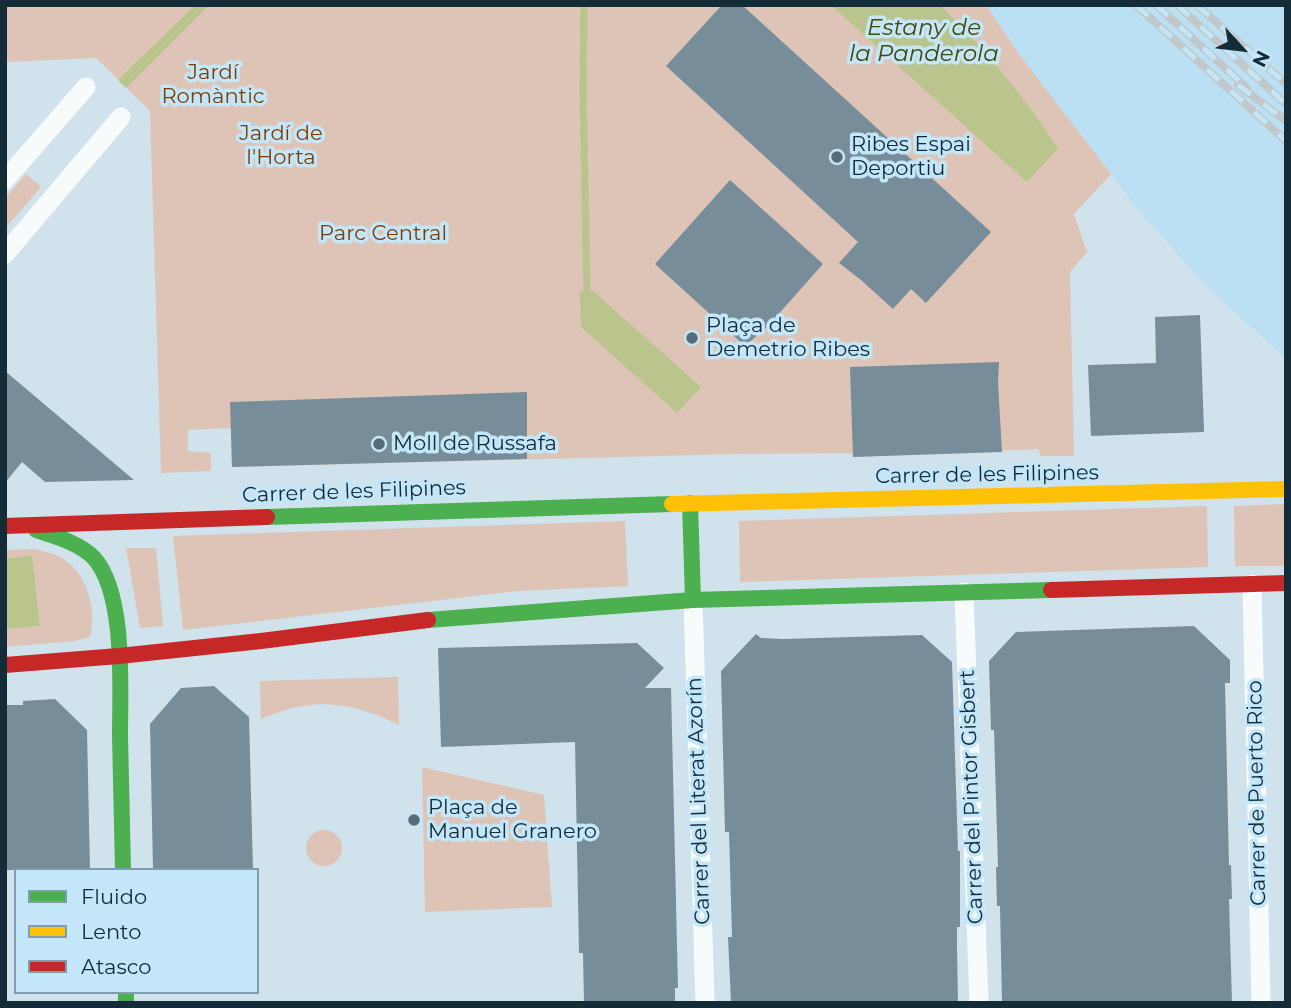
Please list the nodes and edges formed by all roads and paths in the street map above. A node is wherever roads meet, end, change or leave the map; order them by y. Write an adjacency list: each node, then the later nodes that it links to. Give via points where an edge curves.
1 (86, 87): 3 (street)
2 (121, 117): 4 (street)
3 (5, 180)
4 (5, 254)
5 (1286, 489): 6 (main road, Carrer de les Filipines)
6 (690, 503): 7 (main road, Carrer de les Filipines); 11 (main road)
7 (12, 526): 12 (main road, Carrer de les Filipines, via 57,536 93,556 111,590)
8 (1286, 583): 9 (main road)
9 (1252, 584): 10 (main road); 17 (street, Carrer de Puerto Rico)
10 (964, 592): 11 (main road); 16 (street, Carrer del Pintor Gisbert)
11 (693, 600): 12 (main road, via 419,621); 15 (street, Carrer del Literat Azorín)
12 (119, 656): 13 (main road); 14 (main road, Carrer de les Filipines)
13 (5, 664)
14 (123, 868)
15 (705, 1003)
16 (979, 1003)
17 (1262, 1003)

